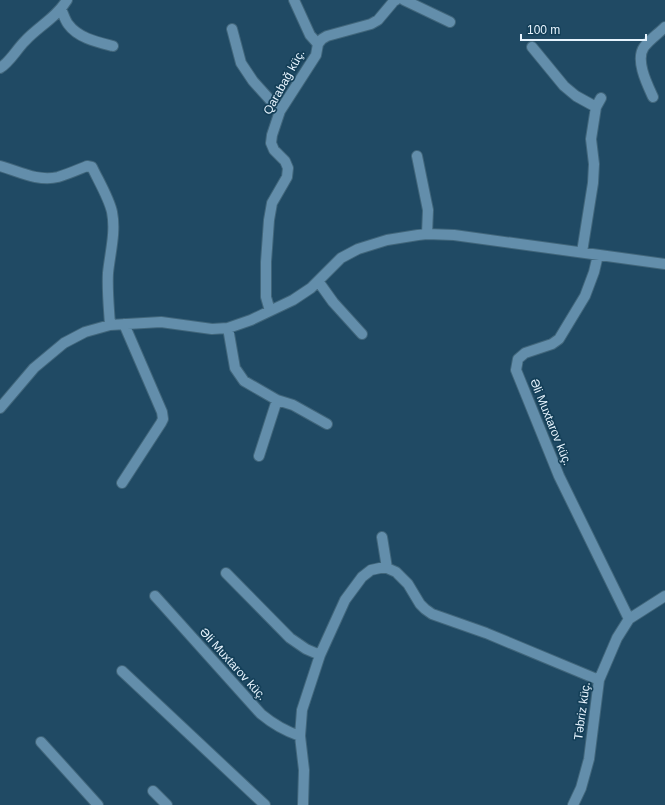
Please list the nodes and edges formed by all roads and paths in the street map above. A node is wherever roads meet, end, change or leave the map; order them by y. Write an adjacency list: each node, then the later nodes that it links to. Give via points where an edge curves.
1 (294, 0): 8 (street, via 310,35)
2 (396, 0): 8 (street, Qarabağ küç., via 371,24 327,36)
3 (404, 0): 5 (street)
4 (64, 4): 9 (street, via 68,23 77,32 91,40); 11 (street, via 50,21 25,41)
5 (450, 22)
6 (665, 28): 12 (street, via 643,48 643,75)
7 (232, 29): 13 (street, via 241,63 253,81)
8 (318, 44): 13 (street, Qarabağ küç., via 316,55)
9 (113, 46)
10 (532, 48): 17 (street, via 564,86 576,96 598,102 591,139 593,183)
11 (0, 68)
12 (653, 98)
13 (280, 111): 21 (street, Qarabağ küç., via 271,143 288,168 287,177 272,203 269,220 266,297)
14 (417, 156): 16 (street, via 428,210)
15 (0, 166): 23 (street, via 41,178 56,177 92,166 112,210 113,238 108,283)
16 (427, 234): 17 (street, via 454,234); 20 (street, via 387,240 358,250 341,258)
17 (582, 252): 18 (street)
18 (598, 255): 19 (street); 36 (street, Əli Muxtarov küç., via 585,296 559,339 525,353 518,359 516,370 558,476)
19 (665, 264)
20 (318, 281): 21 (street, via 292,300); 25 (street)
21 (270, 311): 24 (street)
22 (124, 324): 23 (street); 24 (street, via 161,322 212,329); 30 (street, via 162,412 162,419)
23 (110, 325): 27 (street, via 85,332 64,343 34,368)
24 (228, 328): 26 (street, via 235,368 244,381)
25 (362, 334)
26 (278, 400): 28 (street, via 293,405); 29 (street)
27 (0, 408)
28 (327, 424)
29 (259, 456)
30 (122, 483)
31 (382, 537): 32 (street)
32 (387, 568): 37 (street, via 371,570 362,577 346,600); 39 (street, via 396,572 408,584 420,604 432,614 486,633)
33 (226, 573): 37 (street, via 290,638)
34 (155, 596): 40 (street, Əli Muxtarov küç., via 261,714 272,724)
35 (665, 596): 36 (street, Təbriz küç.)
36 (629, 619): 39 (street, Təbriz küç., via 617,638)
37 (320, 655): 40 (street, via 302,710)
38 (122, 671): 45 (street)
39 (600, 680): 47 (street, Təbriz küç., via 589,760)
40 (300, 736): 46 (street, via 304,770)
41 (41, 742): 43 (street)
42 (153, 790): 44 (street)
43 (98, 805)
44 (167, 805)
45 (265, 805)
46 (303, 805)
47 (573, 805)

